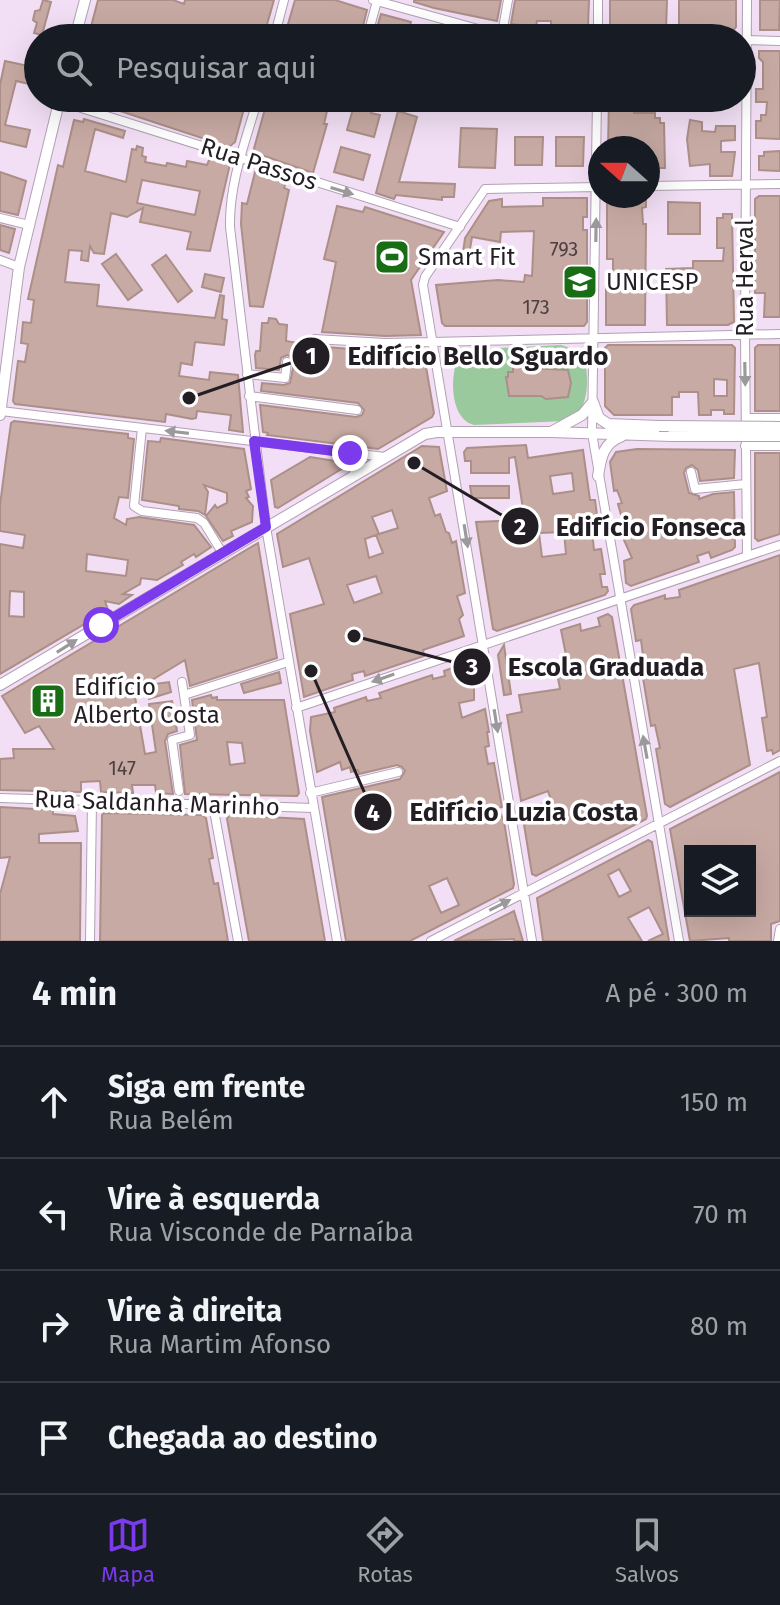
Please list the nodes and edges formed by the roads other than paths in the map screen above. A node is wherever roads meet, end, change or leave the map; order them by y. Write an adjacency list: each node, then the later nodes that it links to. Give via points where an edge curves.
1 (85, 0): 9 (main road)
2 (284, 0): 10 (street)
3 (415, 0): 8 (street)
4 (508, 0): 13 (street)
5 (598, 0): 14 (street)
6 (747, 0): 15 (street, Rua Herval)
7 (375, 1): 8 (street); 11 (street)
8 (412, 11): 12 (street)
9 (79, 24)
10 (278, 24)
11 (370, 24)
12 (463, 24)
13 (504, 24)
14 (598, 24)
15 (745, 24)
16 (756, 40): 17 (street)
17 (780, 41)
18 (57, 112): 31 (main road)
19 (99, 112): 24 (street, Rua Passos)
20 (254, 112): 24 (street)
21 (597, 112): 23 (street)
22 (745, 112): 25 (street, Rua Herval)
23 (597, 136)
24 (241, 159): 32 (street, Rua Passos, one-way to 32); 41 (street, via 229,208)
25 (746, 184): 26 (street); 27 (street); 36 (street, Rua Herval)
26 (780, 184)
27 (660, 186)
28 (588, 187): 32 (street, via 487,188)
29 (598, 208): 37 (street, one-way to 29)
30 (0, 218): 31 (street)
31 (29, 225): 34 (main road)
32 (460, 227): 39 (street, via 423,280)
33 (0, 260): 34 (street)
34 (19, 267): 45 (main road)
35 (780, 334): 36 (street)
36 (745, 335): 37 (street); 46 (street, Rua Herval, one-way to 46)
37 (595, 336): 39 (street); 43 (street)
38 (314, 339): 39 (street)
39 (434, 342): 51 (street)
40 (287, 362): 41 (street, via 285,378)
41 (247, 374): 42 (street)
42 (249, 396): 44 (street); 55 (street)
43 (593, 402): 50 (main road, via 605,423); 52 (main road, via 582,415); 53 (street)
44 (357, 410)
45 (0, 413): 49 (street)
46 (746, 418): 47 (street); 56 (street, Rua Herval)
47 (780, 418)
48 (780, 427): 50 (main road, bridge)
49 (142, 428): 55 (street, one-way to 49); 66 (street, via 134,506 197,518)
50 (627, 430): 53 (main road); 54 (main road, bridge); 62 (main road, via 604,449)
51 (448, 432): 52 (main road); 59 (main road, via 425,434); 69 (street, one-way to 69)
52 (551, 432): 53 (main road)
53 (592, 433): 62 (street)
54 (780, 436)
55 (254, 441): 58 (street); 64 (street)
56 (745, 446): 57 (street); 63 (street, Rua Herval)
57 (780, 446)
58 (350, 453): 59 (street); 61 (main road, via 357,464)
59 (385, 457): 61 (main road)
60 (691, 472): 63 (street, via 695,489)
61 (354, 476): 64 (main road)
62 (598, 476): 68 (street)
63 (746, 484): 67 (street, Rua Herval)
64 (266, 527): 66 (main road); 70 (street)
65 (780, 545): 67 (street)
66 (223, 554): 72 (main road, one-way to 66)
67 (747, 556): 68 (street)
68 (619, 599): 69 (street); 83 (street, one-way to 68)
69 (484, 644): 74 (street, one-way to 74); 84 (street, one-way to 84)
70 (288, 662): 73 (street); 74 (street)
71 (182, 682): 73 (street)
72 (0, 685)
73 (184, 695): 77 (street, via 190,736 172,740)
74 (296, 708): 78 (street)
75 (780, 761): 83 (street)
76 (398, 772): 78 (street)
77 (179, 791)
78 (310, 793): 82 (street)
79 (0, 798): 80 (street, Rua Saldanha Marinho)
80 (92, 802): 81 (street, Rua Saldanha Marinho); 86 (street)
81 (213, 805): 82 (street, Rua Saldanha Marinho); 87 (street)
82 (313, 808): 88 (street)
83 (658, 824): 84 (street); 91 (street)
84 (525, 893): 89 (street, one-way to 84); 90 (street)
85 (780, 929): 92 (street)
86 (90, 941)
87 (238, 941)
88 (337, 941)
89 (431, 941)
90 (532, 941)
91 (679, 941)
92 (778, 941)

